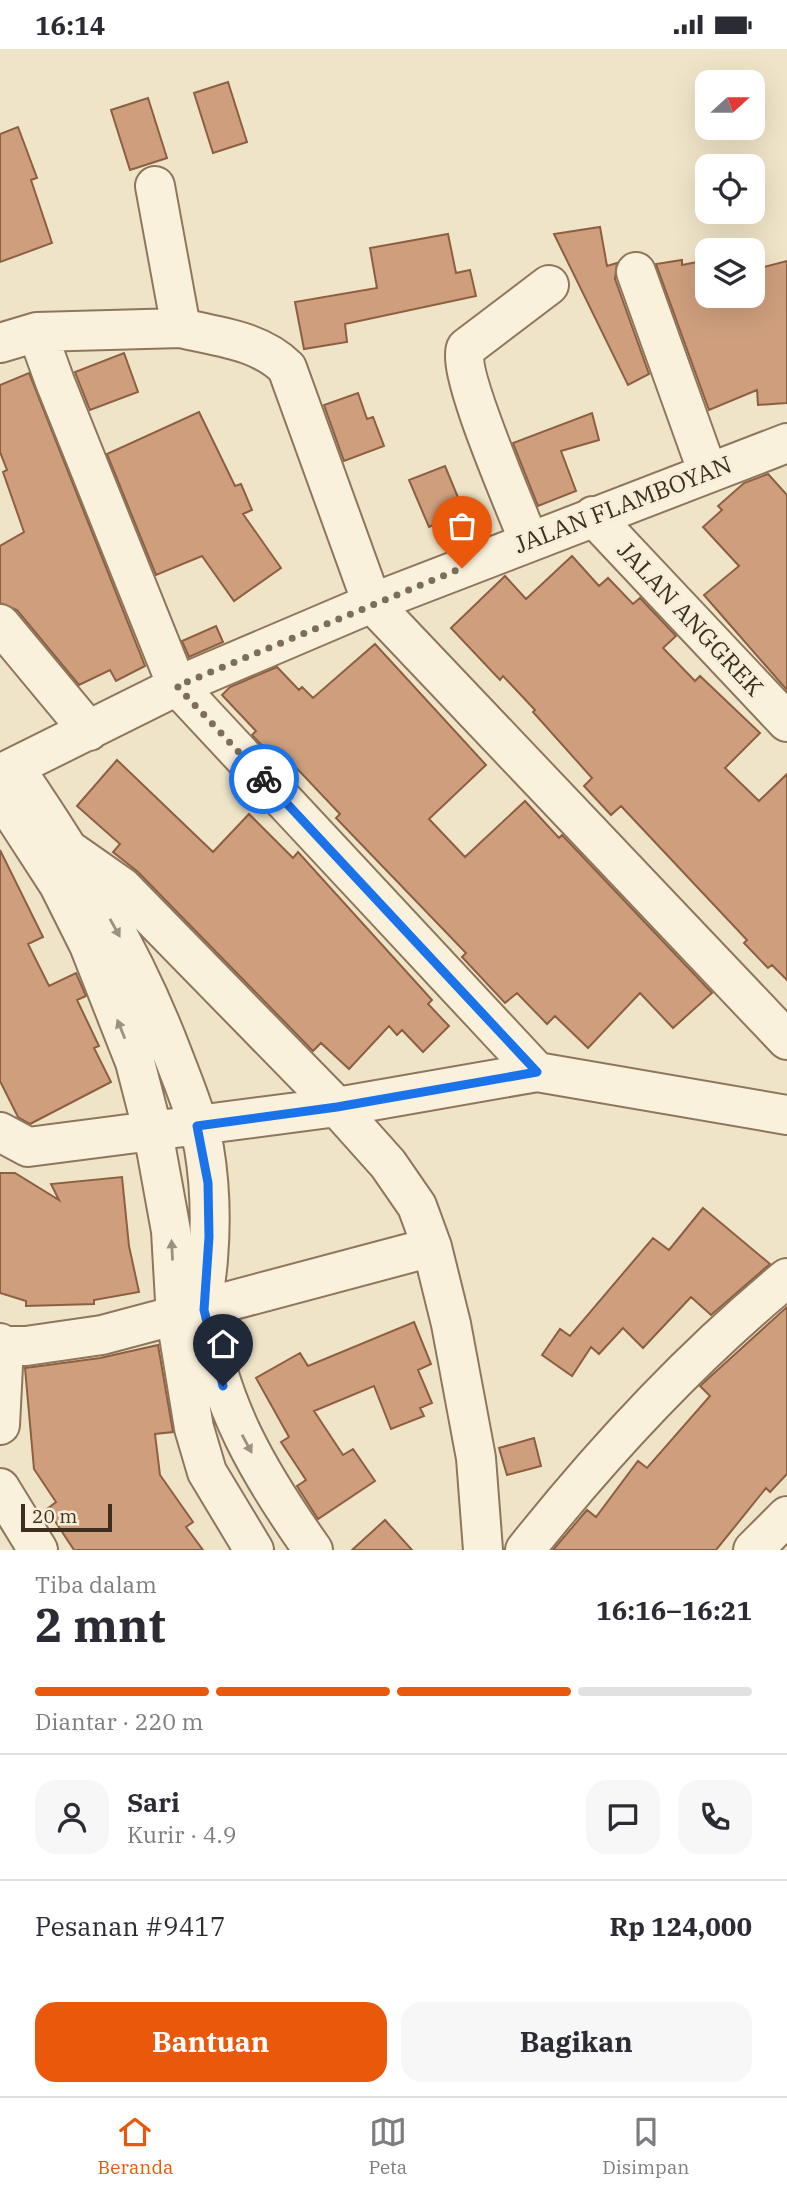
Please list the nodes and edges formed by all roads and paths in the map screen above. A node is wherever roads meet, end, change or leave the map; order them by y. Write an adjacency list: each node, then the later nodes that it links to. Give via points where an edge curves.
1 (155, 186): 4 (street)
2 (636, 272): 8 (street)
3 (549, 285): 10 (street, via 466,348 463,356 472,393)
4 (181, 328): 5 (street); 11 (street, via 255,346 287,367)
5 (37, 332): 6 (street); 13 (street)
6 (0, 344)
7 (785, 446): 8 (street, JALAN FLAMBOYAN)
8 (708, 473): 9 (street, JALAN FLAMBOYAN)
9 (593, 516): 10 (street, JALAN FLAMBOYAN); 14 (street, JALAN ANGGREK)
10 (529, 542): 11 (street, JALAN FLAMBOYAN)
11 (372, 603): 13 (street, JALAN FLAMBOYAN); 19 (street)
12 (0, 624): 15 (street)
13 (177, 686): 15 (street, JALAN FLAMBOYAN); 20 (street)
14 (787, 722)
15 (89, 731): 16 (street, JALAN FLAMBOYAN)
16 (5, 778): 17 (street); 18 (street)
17 (32, 841): 18 (street); 25 (street, one-way to 17, via 135,1062 89,945)
18 (72, 852): 21 (street, via 122,887); 23 (street, one-way to 23, via 153,1003)
19 (787, 1040)
20 (537, 1072): 21 (street); 22 (street)
21 (337, 1107): 23 (street); 26 (street, via 388,1164 417,1206)
22 (787, 1115)
23 (197, 1126): 25 (street); 28 (street, via 208,1183 209,1237)
24 (0, 1132): 25 (street, via 28,1147)
25 (153, 1132): 28 (street, one-way to 25)
26 (432, 1247): 28 (street); 36 (street, via 475,1458)
27 (787, 1278): 37 (street, via 653,1404 579,1483)
28 (190, 1314): 29 (street, via 102,1335 26,1346); 34 (street, via 194,1428 207,1472); 35 (street, one-way to 35, via 229,1412 272,1492)
29 (2, 1344): 30 (street)
30 (0, 1425)
31 (0, 1488): 33 (street)
32 (787, 1516): 38 (street)
33 (38, 1550)
34 (254, 1550)
35 (313, 1550)
36 (483, 1550)
37 (525, 1550)
38 (752, 1550)

